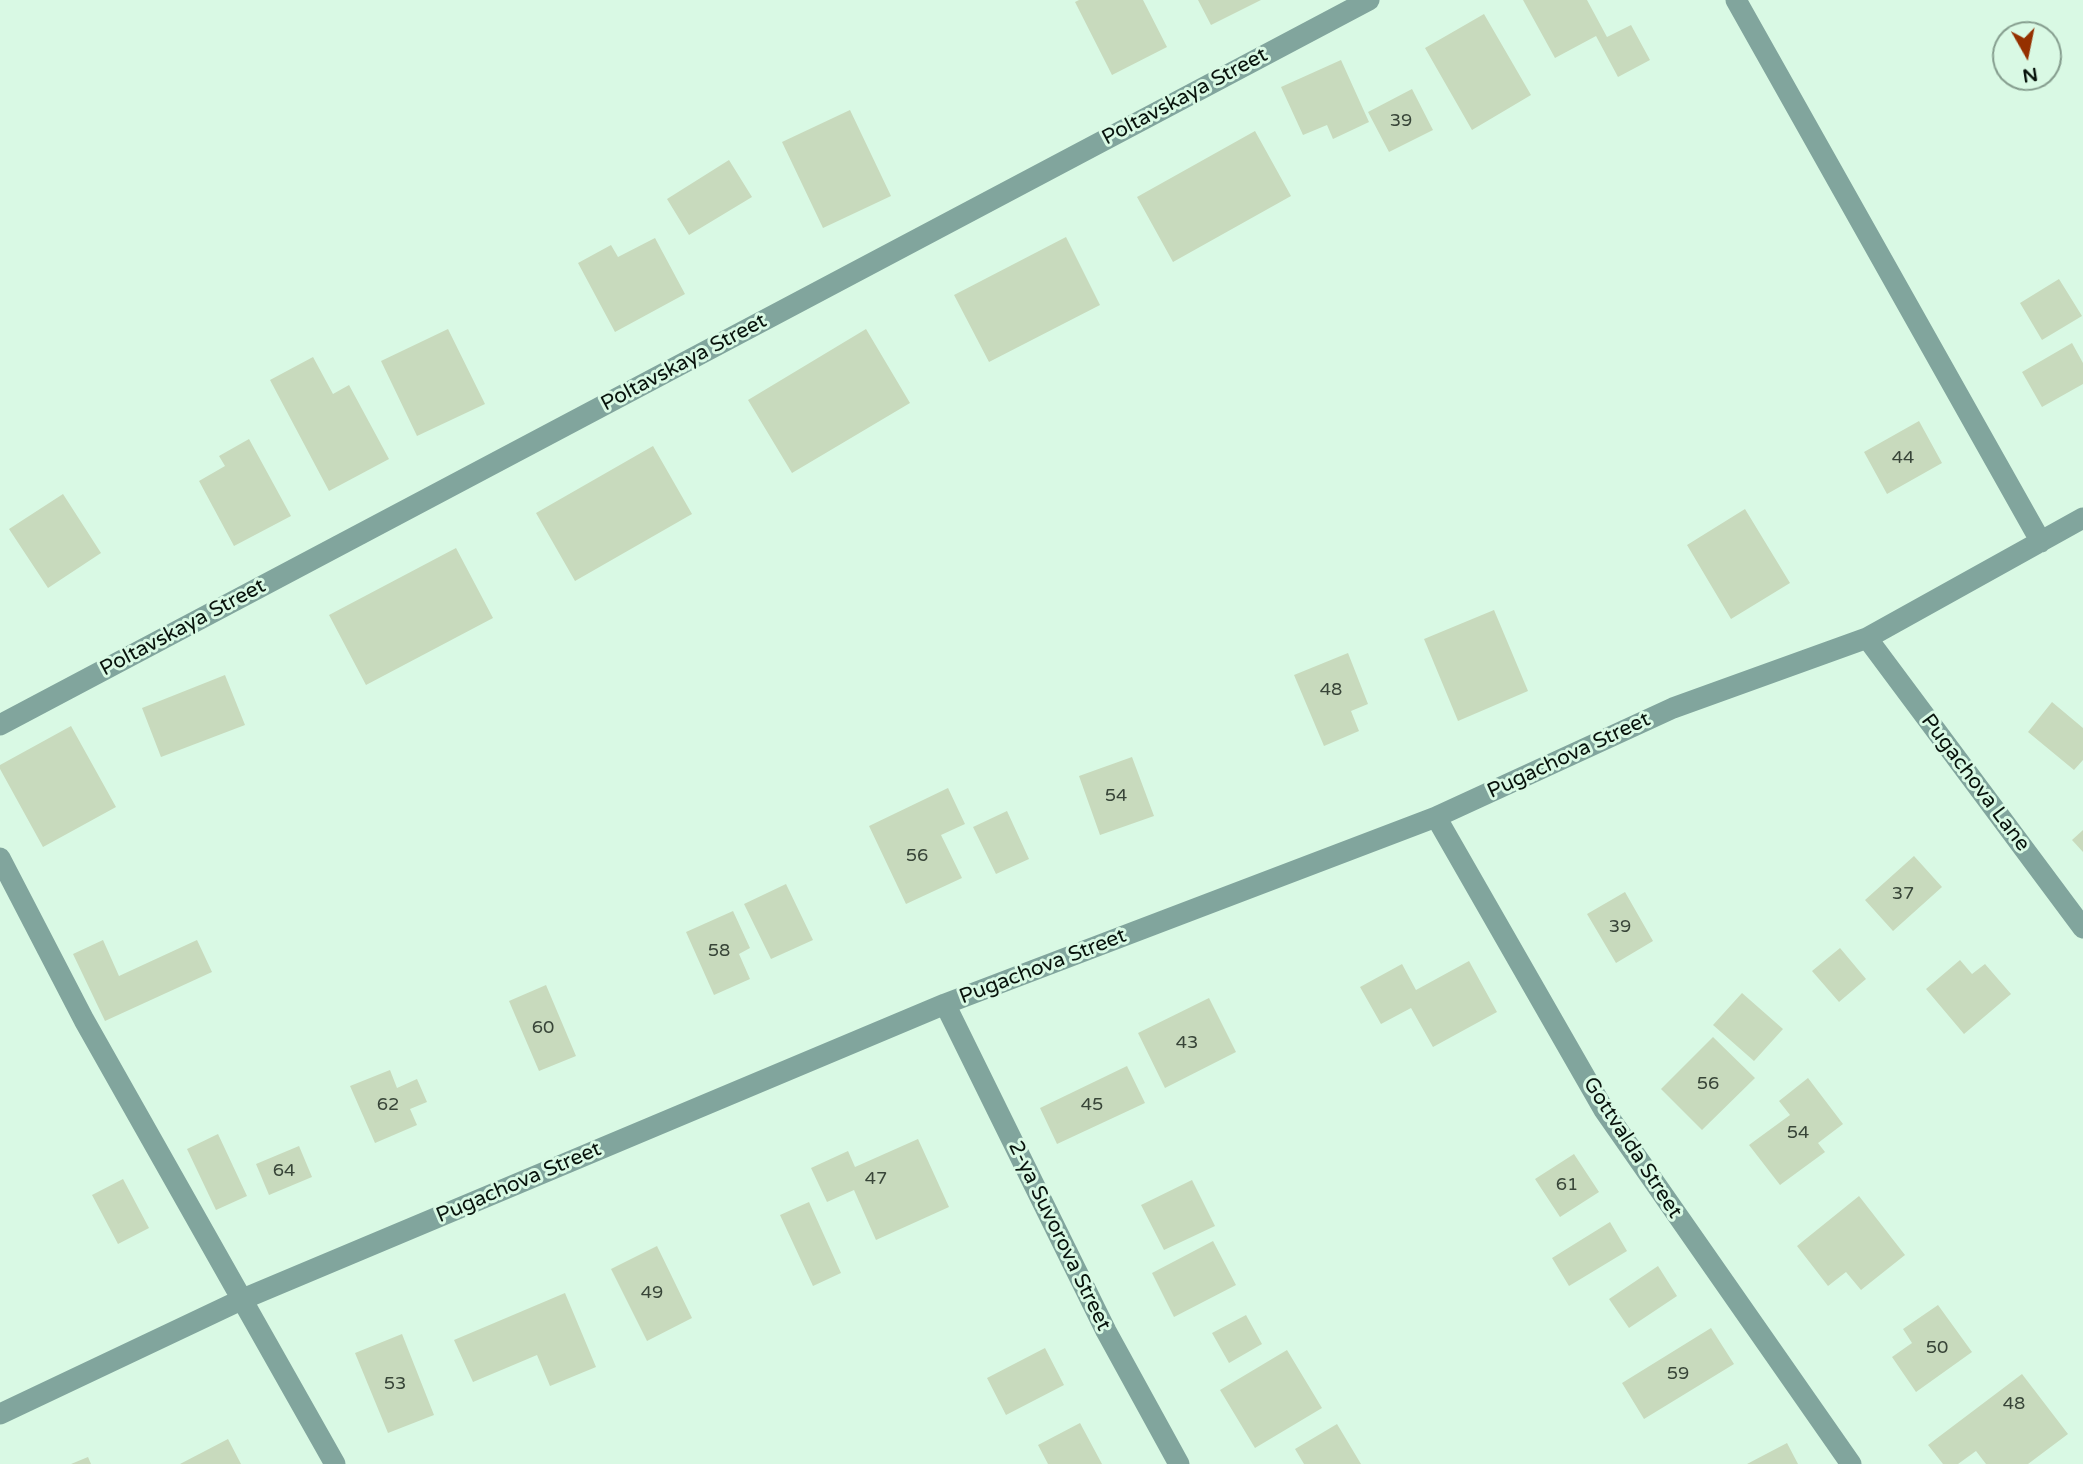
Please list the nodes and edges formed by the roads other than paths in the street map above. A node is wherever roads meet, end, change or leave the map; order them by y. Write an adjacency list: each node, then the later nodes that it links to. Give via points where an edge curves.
1 (1369, 0): 6 (street, Poltavskaya Street)
2 (1736, 0): 4 (street)
3 (2083, 518): 4 (street, Pugachova Street)
4 (2041, 542): 5 (street, Pugachova Street)
5 (1867, 638): 7 (street, Pugachova Street, via 1674,708); 9 (street, Pugachova Lane)
6 (0, 725)
7 (1436, 817): 10 (street, Pugachova Street); 15 (street, Gottvalda Street, via 1604,1110)
8 (0, 858): 11 (street, via 84,1020)
9 (2083, 928)
10 (945, 1004): 11 (street, Pugachova Street); 14 (street, 2-ya Suvorova Street, via 1106,1331)
11 (243, 1299): 12 (street, Pugachova Street); 13 (street)
12 (0, 1414)
13 (335, 1464)
14 (1179, 1464)
15 (1851, 1464)

